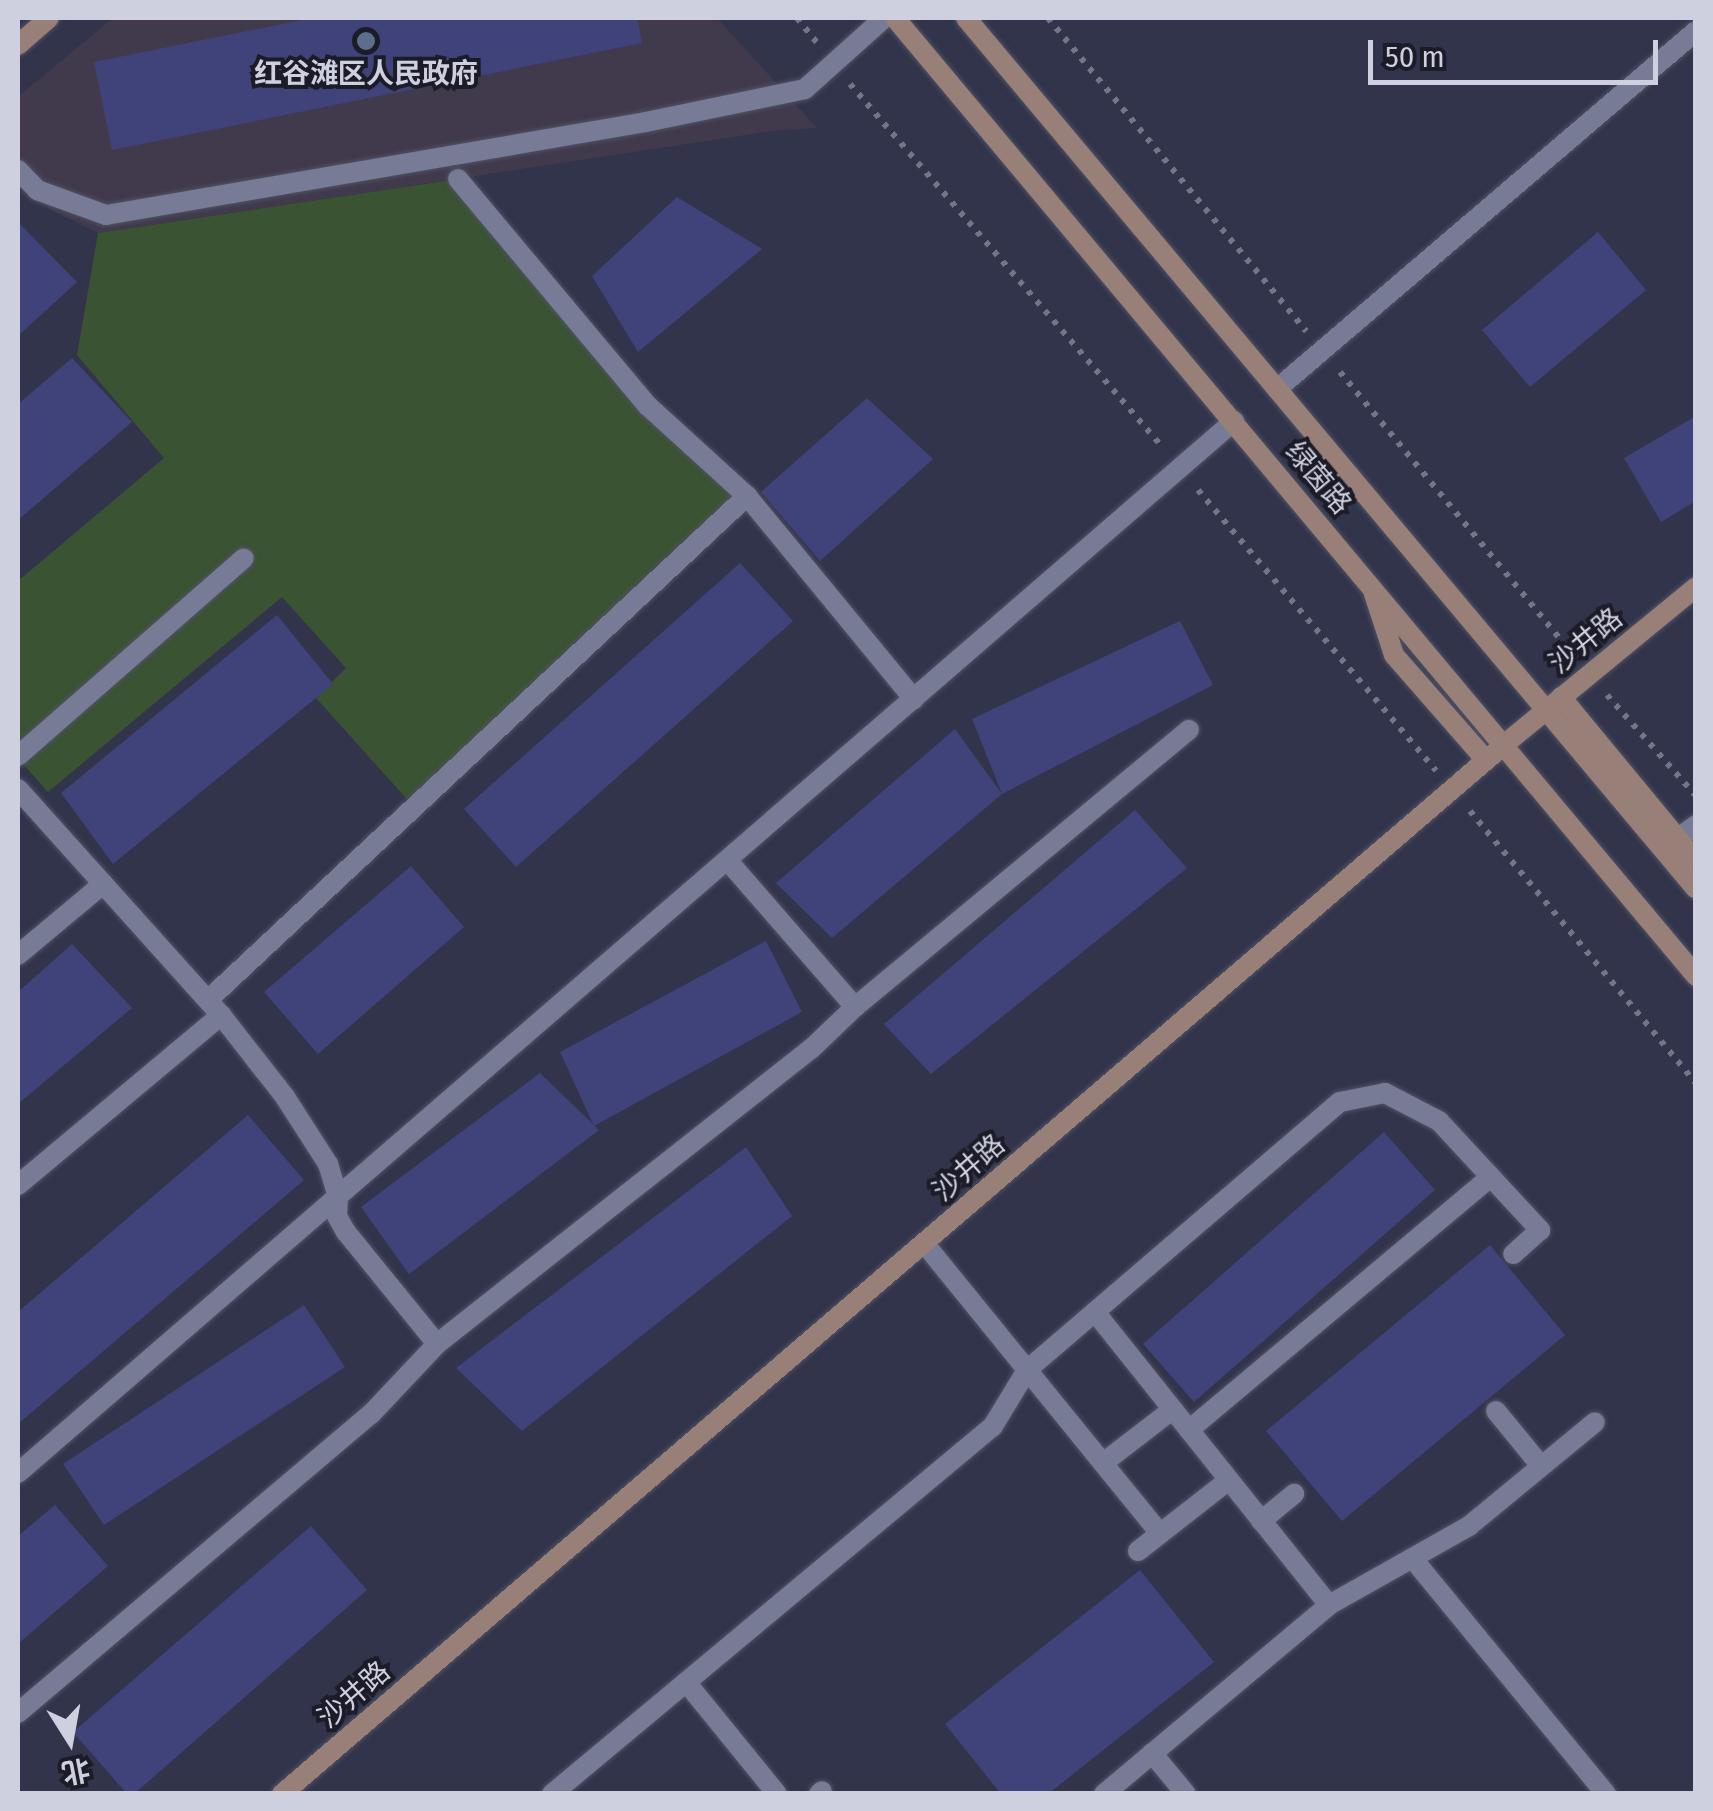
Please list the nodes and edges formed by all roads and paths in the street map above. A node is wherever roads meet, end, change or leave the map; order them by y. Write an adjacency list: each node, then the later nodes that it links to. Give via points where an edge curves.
1 (49, 18): 8 (main road)
2 (796, 18): 9 (path)
3 (884, 18): 9 (street)
4 (895, 18): 14 (main road, 绿茵路)
5 (966, 18): 13 (main road, 绿茵路)
6 (1048, 18): 12 (path)
7 (1696, 31): 12 (street)
8 (18, 46)
9 (833, 64): 10 (street, via 805,89 788,93 106,215 37,190); 15 (path)
10 (18, 170)
11 (458, 178): 16 (street, via 648,406)
12 (1322, 351): 13 (street); 20 (path)
13 (1277, 389): 22 (main road, 绿茵路)
14 (1234, 421): 15 (street); 18 (main road, 绿茵路)
15 (1180, 468): 21 (street); 28 (path)
16 (746, 496): 21 (street); 38 (street)
17 (244, 558): 25 (street)
18 (1370, 583): 24 (main road, 绿茵路); 26 (main road, via 1394,655)
19 (1696, 587): 20 (main road, 沙井路)
20 (1589, 675): 22 (main road, 沙井路); 29 (path)
21 (914, 699): 32 (street)
22 (1554, 704): 24 (main road, 沙井路); 31 (main road, 绿茵路)
23 (1189, 730): 39 (street)
24 (1505, 744): 26 (main road, 沙井路); 37 (main road, 绿茵路)
25 (18, 756)
26 (1486, 760): 28 (main road, 沙井路)
27 (18, 789): 34 (street)
28 (1452, 790): 40 (path); 44 (main road, 沙井路)
29 (1696, 796)
30 (1696, 825): 31 (street)
31 (1669, 844): 33 (main road); 35 (main road, 绿茵路)
32 (728, 861): 39 (street); 43 (street)
33 (1696, 861)
34 (103, 884): 36 (street); 38 (street)
35 (1696, 889)
36 (18, 956)
37 (1696, 976)
38 (215, 1008): 42 (street); 43 (street, via 309,1130)
39 (855, 1008): 47 (street)
40 (1696, 1083)
41 (1491, 1177): 45 (street, via 1540,1230); 46 (street, via 1438,1121 1385,1093 1340,1102); 52 (street)
42 (18, 1185)
43 (338, 1197): 47 (street, via 337,1216 346,1232); 55 (street)
44 (924, 1242): 48 (street); 66 (main road, 沙井路)
45 (1513, 1254)
46 (1095, 1312): 48 (street); 49 (street)
47 (437, 1344): 64 (street, via 371,1414)
48 (1028, 1370): 53 (street); 63 (street, via 993,1426)
49 (1173, 1409): 52 (street); 53 (street)
50 (1496, 1411): 54 (street)
51 (1595, 1422): 54 (street)
52 (1189, 1430): 56 (street)
53 (1103, 1463): 59 (street)
54 (1541, 1466): 61 (street, via 1469,1526)
55 (18, 1473)
56 (1228, 1480): 58 (street); 59 (street)
57 (1294, 1494): 58 (street)
58 (1261, 1520): 62 (street)
59 (1160, 1533): 60 (street)
60 (1138, 1550)
61 (1413, 1559): 62 (street); 71 (street)
62 (1329, 1605): 65 (street)
63 (686, 1682): 67 (street); 68 (street)
64 (18, 1713)
65 (1152, 1753): 69 (street); 70 (street)
66 (282, 1794)
67 (552, 1794)
68 (777, 1794)
69 (1104, 1794)
70 (1186, 1794)
71 (1606, 1794)

